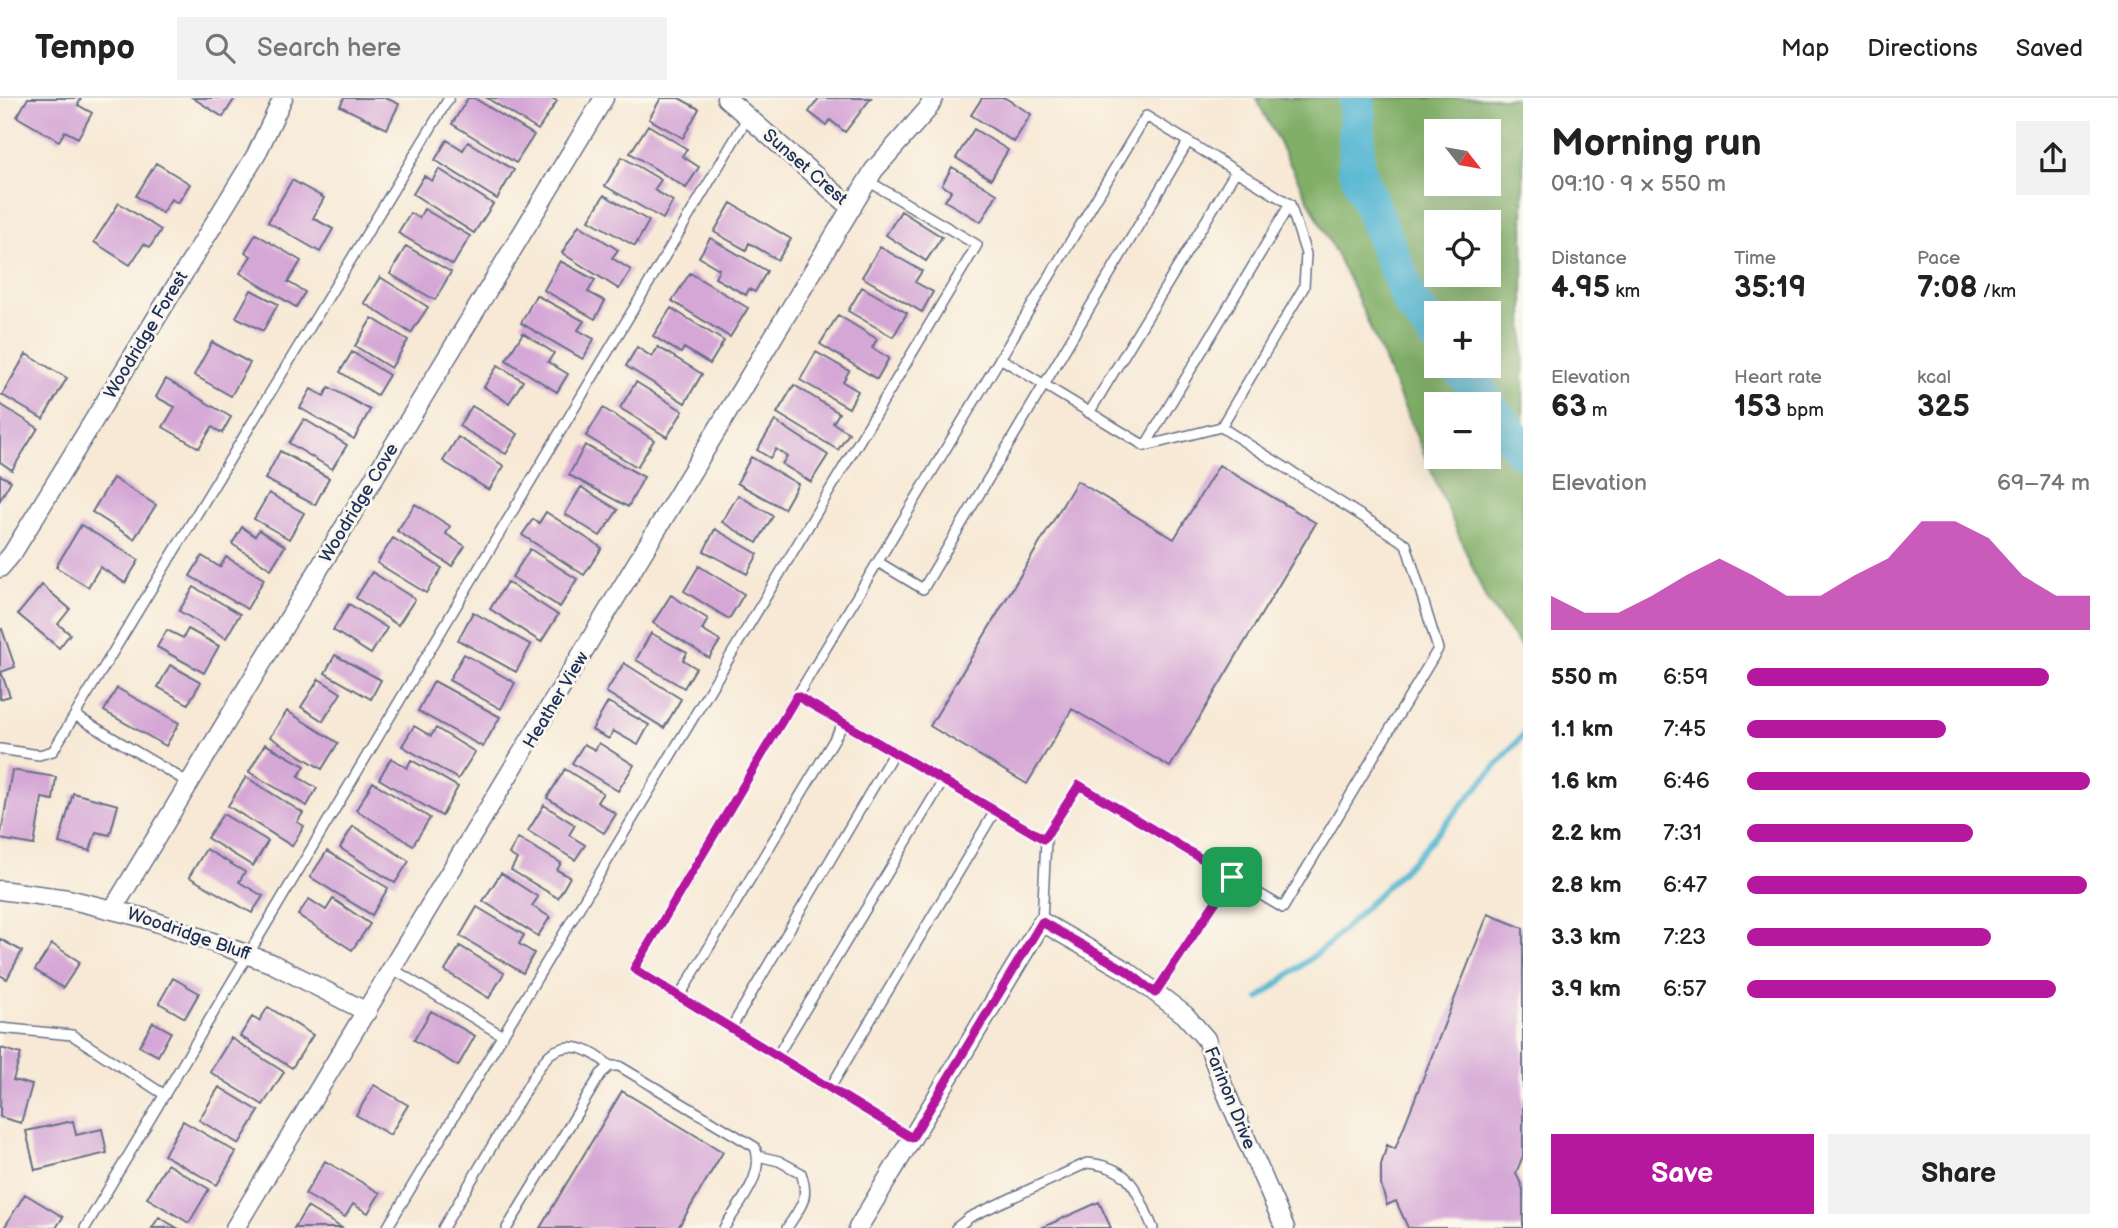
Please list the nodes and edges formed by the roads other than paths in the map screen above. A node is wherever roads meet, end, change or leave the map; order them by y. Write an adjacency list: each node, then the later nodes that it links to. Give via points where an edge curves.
1 (284, 98): 18 (street, Woodridge Forest, via 256,155)
2 (449, 98): 20 (lane)
3 (604, 98): 25 (street, Woodridge Cove)
4 (726, 98): 6 (street, Sunset Crest)
5 (934, 98): 9 (street, Heather View)
6 (748, 117): 11 (street, Sunset Crest); 32 (lane)
7 (1188, 142): 8 (lane); 12 (lane, via 1146,116); 13 (lane)
8 (1236, 171): 10 (lane); 14 (lane)
9 (871, 176): 11 (street, Heather View); 39 (lane, via 977,245)
10 (1290, 204): 15 (lane, via 1306,254 1304,287); 16 (lane)
11 (852, 208): 33 (street, Heather View)
12 (1000, 358): 13 (lane); 17 (lane)
13 (1043, 384): 14 (lane); 17 (lane, via 923,589)
14 (1090, 413): 16 (lane)
15 (1221, 427): 16 (lane); 28 (lane, via 1406,544 1438,649 1283,908)
16 (1145, 446)
17 (878, 562): 19 (lane)
18 (0, 568)
19 (797, 696): 21 (lane); 35 (lane, via 634,969)
20 (76, 716): 22 (lane, via 53,751 39,755); 25 (lane)
21 (844, 723): 23 (lane); 35 (lane)
22 (0, 749)
23 (894, 752): 24 (lane); 38 (lane)
24 (943, 781): 26 (lane); 40 (lane)
25 (189, 783): 30 (street, Woodridge Cove)
26 (995, 811): 27 (lane); 42 (lane)
27 (1044, 839): 28 (lane, via 1079,785); 31 (lane)
28 (1232, 877): 34 (lane)
29 (0, 890): 30 (street, Woodridge Bluff)
30 (113, 909): 32 (street, Woodridge Bluff)
31 (1042, 922): 34 (street, Farinon Drive, via 1127,971); 44 (street)
32 (250, 955): 36 (street, Woodridge Bluff); 43 (lane)
33 (393, 969): 36 (street, Heather View); 39 (lane)
34 (1155, 993): 56 (street, Farinon Drive, via 1185,1015 1206,1039)
35 (680, 997): 38 (lane)
36 (367, 1012): 47 (street, Heather View)
37 (0, 1028): 43 (lane, via 72,1035)
38 (731, 1028): 40 (lane)
39 (503, 1035): 48 (lane)
40 (777, 1056): 42 (lane)
41 (610, 1066): 45 (lane, via 619,1066 755,1147); 49 (lane, via 595,1053 574,1046 553,1052 538,1069); 50 (lane, via 601,1073)
42 (830, 1088): 44 (lane)
43 (165, 1095): 46 (lane)
44 (912, 1138): 53 (street)
45 (758, 1156): 51 (lane, via 758,1171); 52 (lane, via 802,1173 807,1189)
46 (85, 1228)
47 (235, 1228)
48 (387, 1228)
49 (443, 1228)
50 (507, 1228)
51 (724, 1228)
52 (788, 1228)
53 (858, 1228)
54 (956, 1228): 55 (lane, via 970,1217 1087,1163 1122,1172 1136,1189)
55 (1153, 1228)
56 (1285, 1228)

